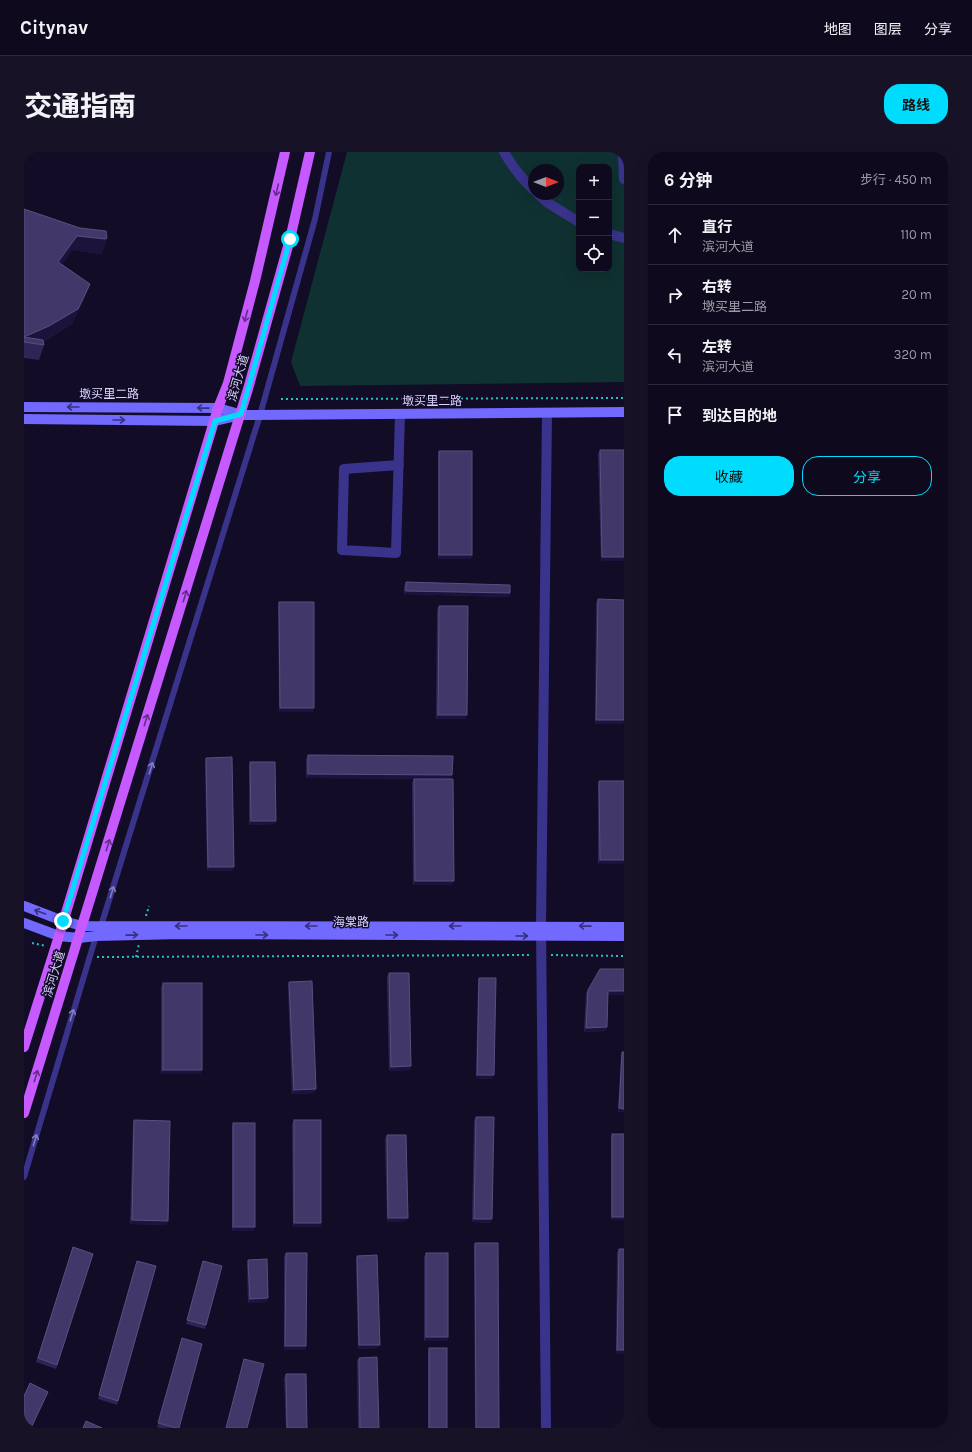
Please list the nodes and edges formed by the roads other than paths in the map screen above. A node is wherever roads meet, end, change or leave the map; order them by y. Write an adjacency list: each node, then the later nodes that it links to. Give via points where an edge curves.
1 (286, 152): 13 (main road, 滨河大道, one-way to 13, via 228,383)
2 (310, 152): 16 (main road, 滨河大道, via 290,239)
3 (329, 152): 18 (lane, via 315,219)
4 (504, 152): 7 (street, via 510,164)
5 (624, 152): 6 (street)
6 (624, 179)
7 (528, 184)
8 (545, 200): 9 (street)
9 (576, 220)
10 (612, 235): 11 (street)
11 (624, 238)
12 (24, 407): 13 (street, 墩买里二路, one-way to 12)
13 (218, 408): 16 (street, 墩买里二路); 20 (main road, 滨河大道)
14 (624, 412): 15 (street, 墩买里二路)
15 (547, 413): 17 (street, 墩买里二路); 28 (street)
16 (241, 414): 18 (street, 墩买里二路); 20 (street, 墩买里二路); 25 (main road, 滨河大道, one-way to 16)
17 (400, 414): 18 (street, 墩买里二路); 21 (street)
18 (260, 415): 26 (lane, one-way to 18)
19 (24, 419): 20 (street, 墩买里二路, one-way to 20)
20 (215, 421): 23 (main road, 滨河大道)
21 (398, 465): 21 (street, via 396,553 342,550 344,469)
22 (24, 906): 23 (street, 海棠路, one-way to 22)
23 (63, 921): 25 (street, 海棠路); 29 (main road, 滨河大道)
24 (24, 923): 29 (street, 海棠路)
25 (83, 926): 26 (street, 海棠路); 32 (main road, 滨河大道)
26 (102, 926): 28 (street, 海棠路, one-way to 26); 30 (lane)
27 (624, 927): 28 (street, 海棠路, one-way to 28)
28 (541, 931): 30 (street, 海棠路, one-way to 28); 31 (street, 海棠路); 36 (street)
29 (59, 936): 32 (street, 海棠路); 33 (main road, 滨河大道)
30 (96, 936): 32 (street, 海棠路); 35 (lane, one-way to 30)
31 (624, 936)
32 (79, 938): 34 (main road, 滨河大道, one-way to 32)
33 (24, 1047)
34 (24, 1113)
35 (24, 1177)
36 (546, 1428)

